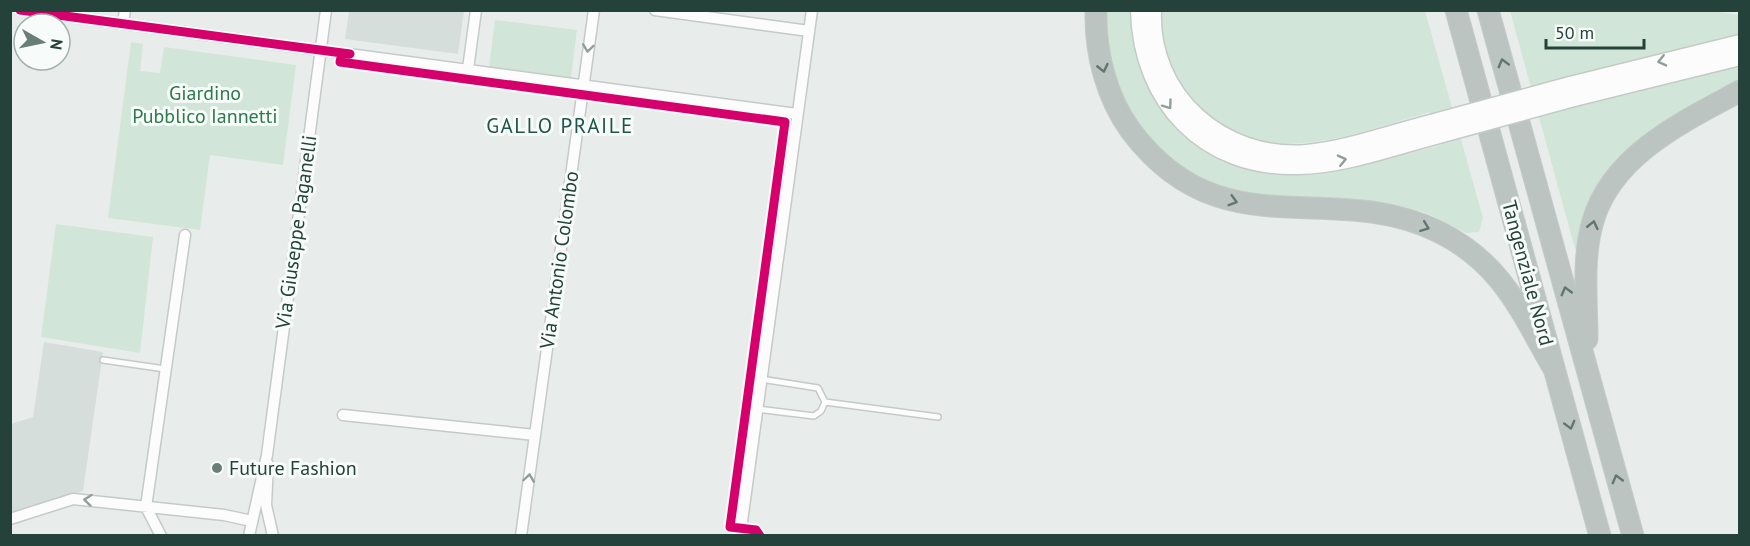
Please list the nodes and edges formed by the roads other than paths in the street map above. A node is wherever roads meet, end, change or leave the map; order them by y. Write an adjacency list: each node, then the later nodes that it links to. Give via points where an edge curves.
1 (20, 10): 14 (street)
2 (124, 10): 14 (street)
3 (326, 10): 18 (street, Via Giuseppe Paganelli)
4 (476, 10): 20 (street)
5 (594, 10): 21 (street, Via Antonio Colombo, one-way to 21)
6 (655, 10): 15 (street)
7 (812, 10): 15 (street)
8 (1096, 10): 30 (highway, one-way to 30, via 1097,40 1111,94 1129,127 1163,165 1191,185 1235,203 1373,213 1438,232 1472,251 1494,271)
9 (1139, 10): 25 (street, one-way to 25, via 1145,58 1166,105 1197,135 1233,156 1267,165 1312,165 1347,159)
10 (1153, 10): 25 (street, via 1158,56 1180,100 1216,132 1246,146 1307,153)
11 (1444, 10): 16 (highway)
12 (1456, 10): 16 (highway, Tangenziale Nord)
13 (1488, 10): 28 (highway, Tangenziale Nord, one-way to 13)
14 (123, 24): 18 (street)
15 (809, 31): 24 (street)
16 (1464, 43): 30 (highway, Tangenziale Nord)
17 (1740, 43): 22 (street, one-way to 22)
18 (320, 51): 20 (street); 37 (street, Via Giuseppe Paganelli)
19 (1740, 57): 22 (street)
20 (468, 69): 21 (street)
21 (583, 85): 24 (street); 36 (street, Via Antonio Colombo)
22 (1572, 91): 25 (street, bridge)
23 (1740, 91): 28 (highway, one-way to 23, via 1587,258 1593,222 1605,193 1624,167 1654,141)
24 (797, 114): 31 (street)
25 (1433, 130)
26 (184, 235): 29 (street)
27 (103, 360): 29 (lane)
28 (1587, 367): 47 (highway, Tangenziale Nord, one-way to 28)
29 (165, 369): 38 (street)
30 (1554, 369): 46 (highway, Tangenziale Nord, one-way to 46)
31 (761, 379): 32 (lane, via 818,388); 33 (street)
32 (825, 402): 33 (lane, via 814,416); 35 (lane)
33 (757, 409): 45 (street)
34 (344, 415): 36 (street)
35 (938, 417)
36 (535, 435): 44 (street, Via Antonio Colombo, one-way to 36)
37 (267, 455): 40 (street, Via Giuseppe Paganelli); 43 (street, Via Giuseppe Paganelli, via 266,505)
38 (146, 507): 39 (street, one-way to 39, via 73,499); 40 (street); 41 (street)
39 (10, 519)
40 (252, 521): 42 (street, Via Giuseppe Paganelli)
41 (161, 536)
42 (249, 536)
43 (273, 536)
44 (521, 536)
45 (740, 536)
46 (1600, 536)
47 (1633, 536)

